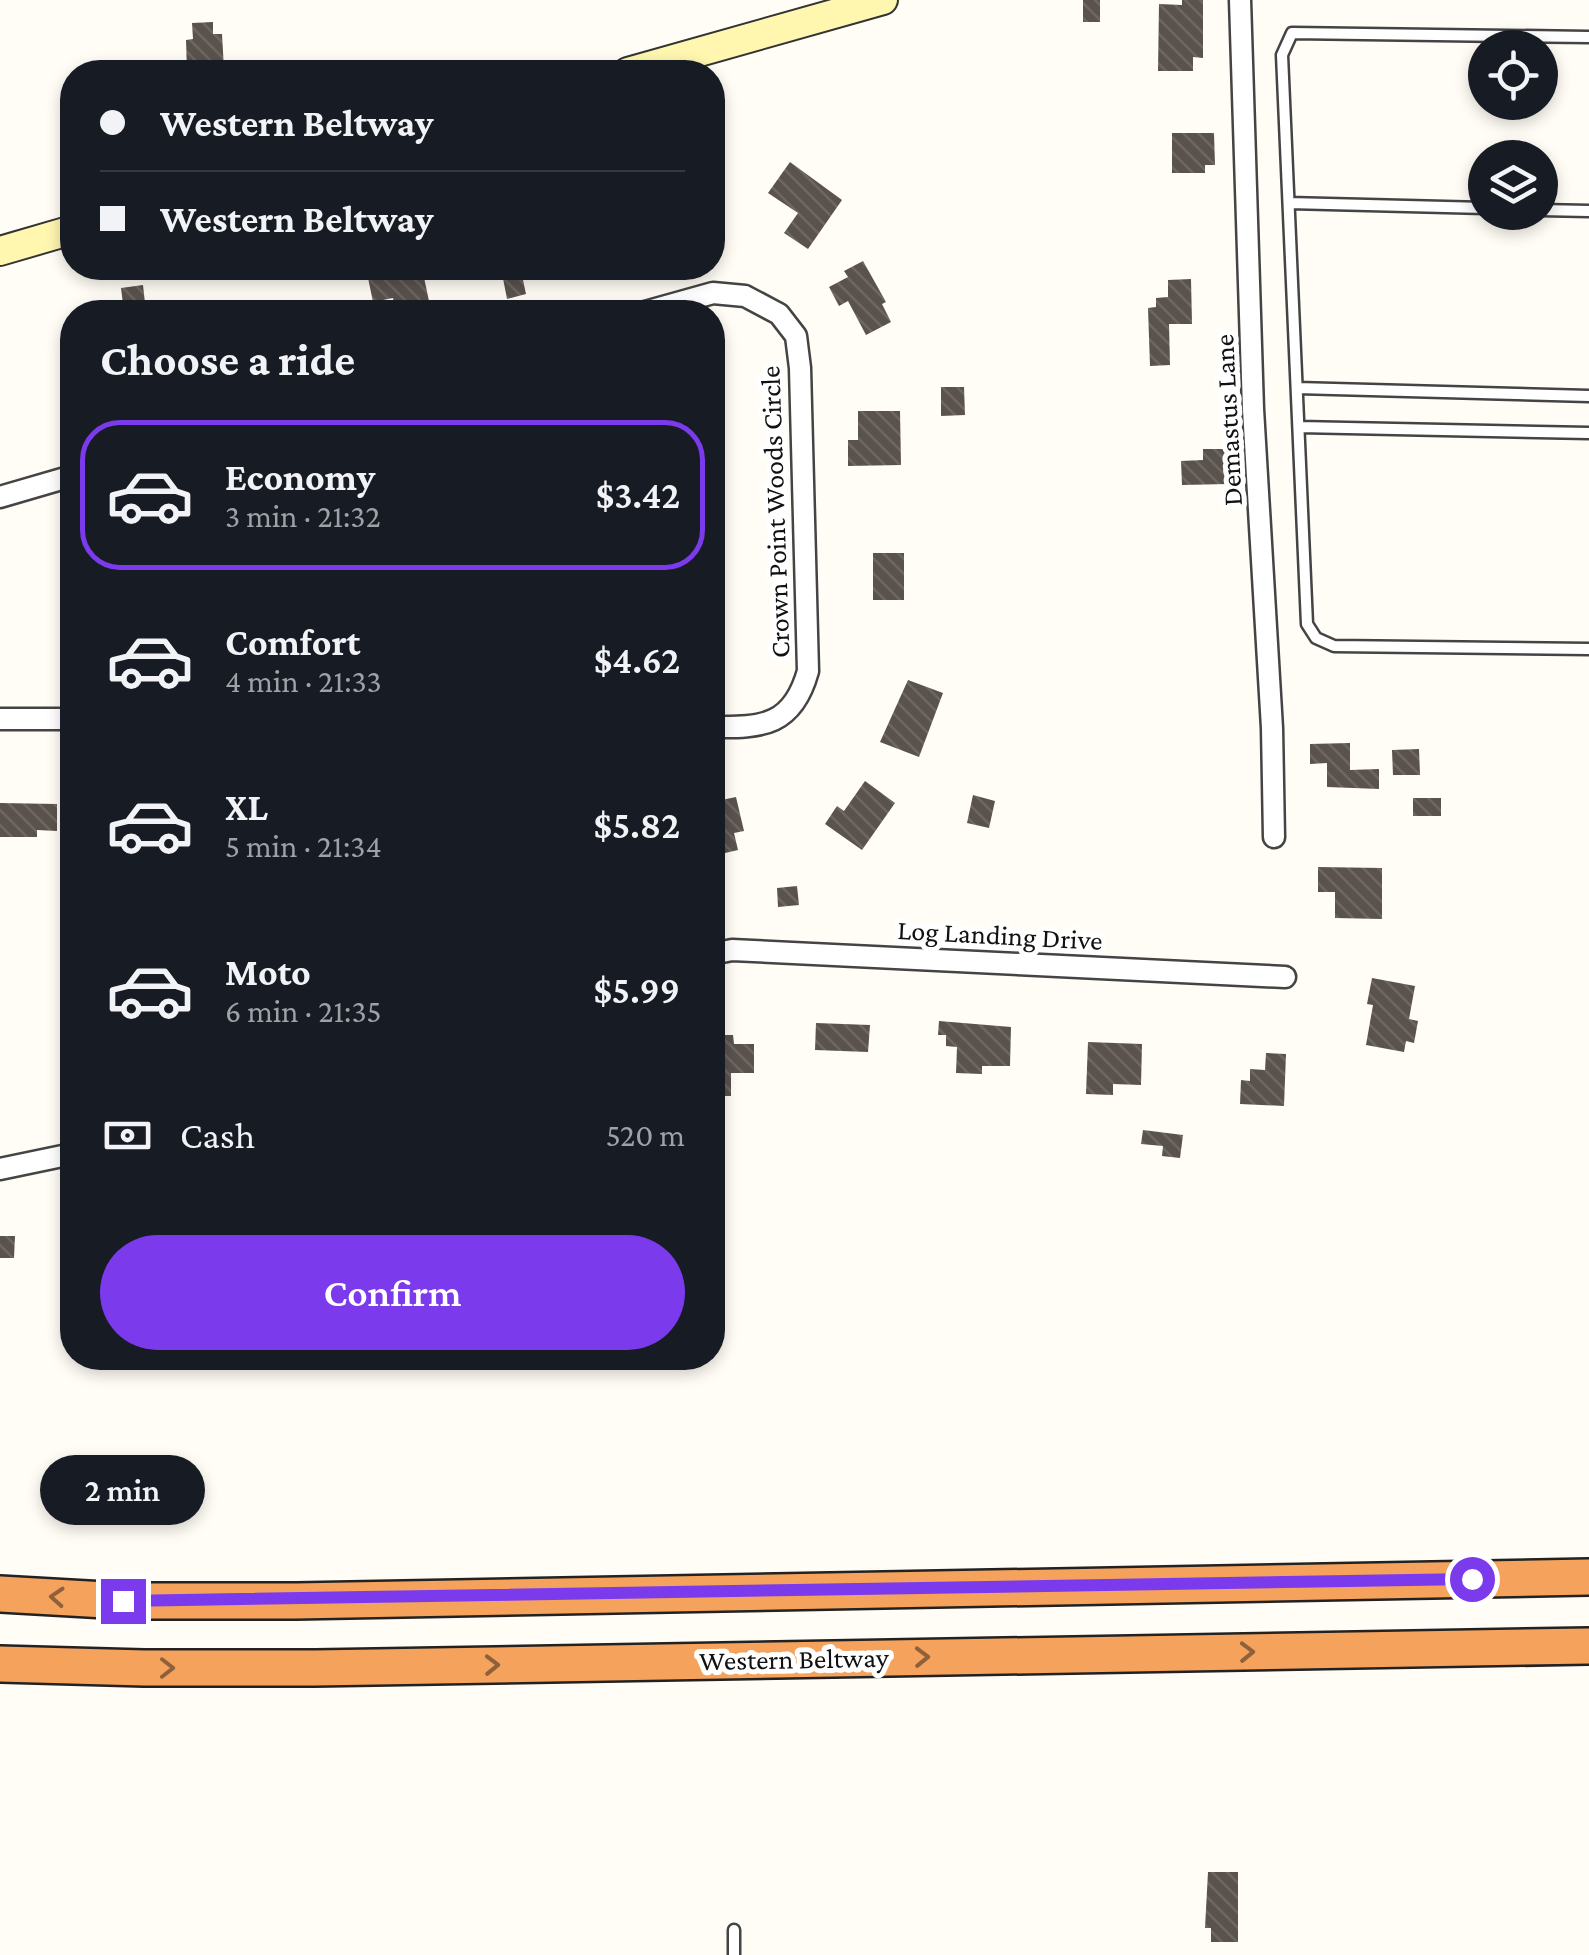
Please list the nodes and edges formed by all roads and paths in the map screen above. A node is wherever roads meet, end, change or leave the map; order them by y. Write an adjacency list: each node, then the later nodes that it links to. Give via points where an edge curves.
1 (883, 0): 4 (main road)
2 (1240, 0): 22 (street, Demastus Lane)
3 (1589, 37): 5 (lane, via 1292,33 1282,55)
4 (670, 60)
5 (1289, 203): 6 (lane); 12 (lane)
6 (1468, 208)
7 (1558, 210): 8 (lane)
8 (1589, 211)
9 (60, 233): 10 (main road)
10 (0, 250)
11 (688, 300): 21 (street, Crown Point Woods Circle, via 713,293 745,296 779,314 796,336 800,368 808,670 800,696 779,720)
12 (1297, 388): 13 (lane); 14 (lane)
13 (1589, 396)
14 (1298, 427): 15 (lane); 18 (lane, via 1307,624 1316,638 1334,646)
15 (1589, 434)
16 (60, 479): 17 (street)
17 (0, 496)
18 (1589, 649)
19 (0, 718): 20 (street)
20 (60, 720)
21 (725, 727)
22 (1274, 838)
23 (725, 951): 24 (street, Log Landing Drive)
24 (1285, 977)
25 (60, 1156): 26 (street)
26 (0, 1169)
27 (1589, 1576): 28 (highway, one-way to 28, via 296,1601)
28 (0, 1594)
29 (1589, 1646): 30 (highway, Western Beltway, one-way to 29, via 296,1668)
30 (0, 1664)
31 (734, 1930): 32 (lane)
32 (734, 1955)

